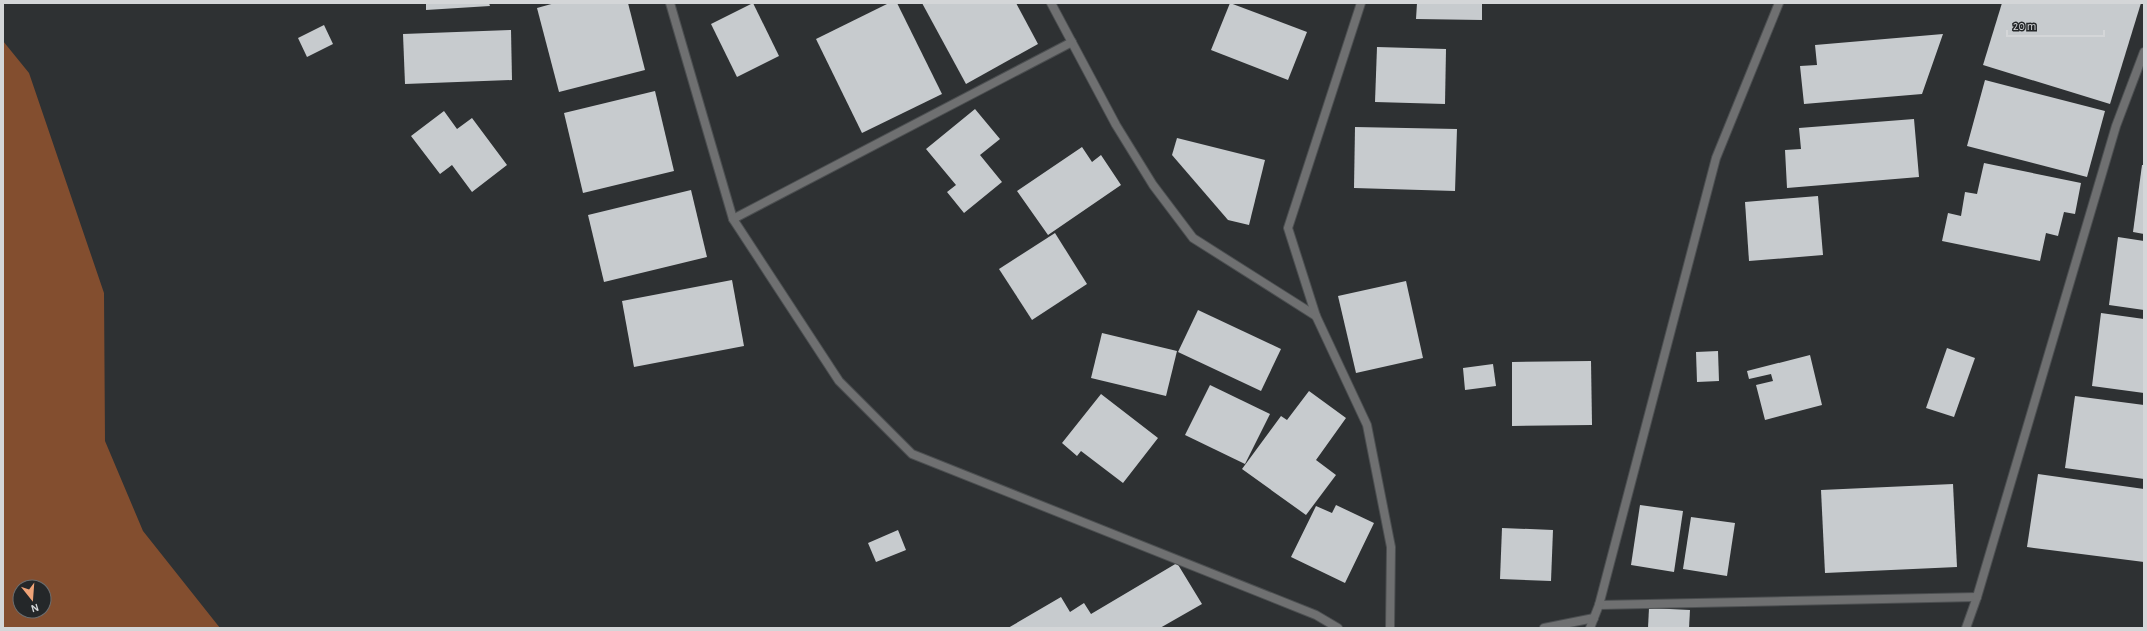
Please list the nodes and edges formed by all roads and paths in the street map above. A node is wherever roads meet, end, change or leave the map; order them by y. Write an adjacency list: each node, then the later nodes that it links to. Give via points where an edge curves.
1 (670, 3): 7 (street)
2 (1051, 3): 5 (street)
3 (1361, 3): 8 (street, via 1288,228)
4 (1779, 3): 10 (street, via 1716,158)
5 (1072, 42): 7 (street); 8 (street, via 1116,125 1153,185 1193,238)
6 (2144, 52): 9 (street, via 2116,126)
7 (733, 219): 12 (street, via 839,381 912,454 1316,615)
8 (1316, 316): 13 (street, via 1367,425 1391,547)
9 (1977, 597): 10 (street); 16 (street)
10 (1599, 605): 11 (street)
11 (1594, 618): 14 (street); 15 (street)
12 (1338, 628)
13 (1390, 628)
14 (1544, 628)
15 (1590, 628)
16 (1966, 628)

